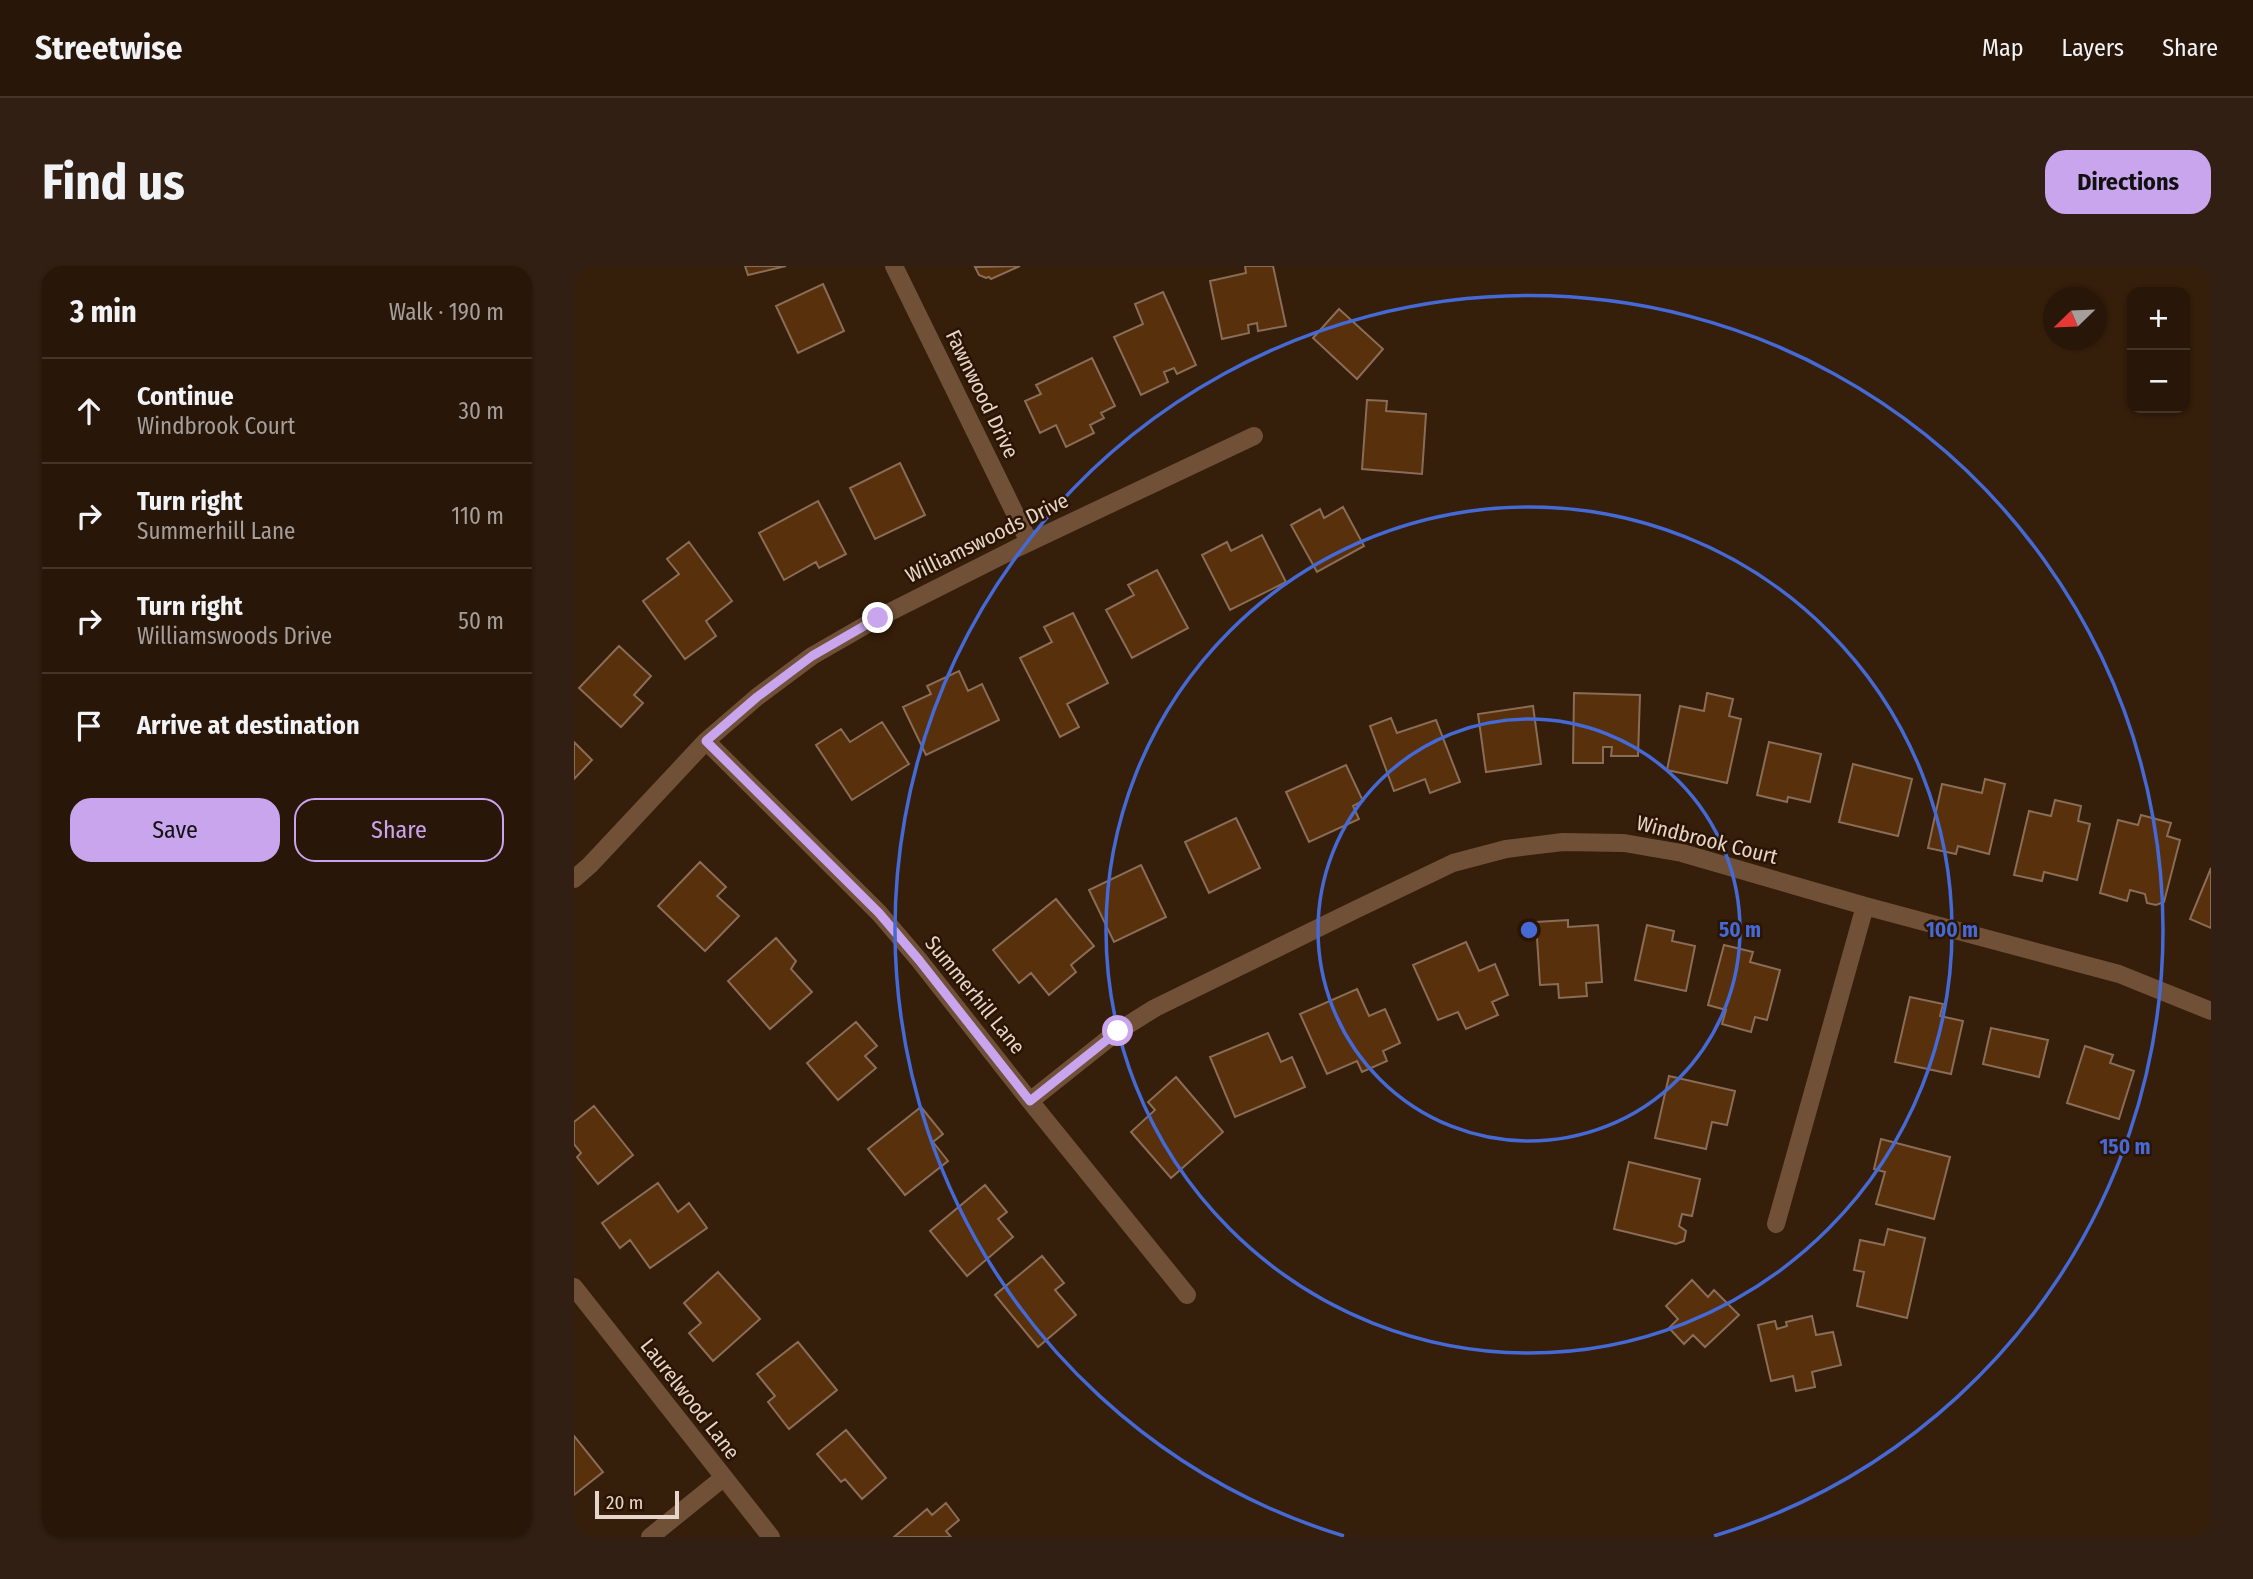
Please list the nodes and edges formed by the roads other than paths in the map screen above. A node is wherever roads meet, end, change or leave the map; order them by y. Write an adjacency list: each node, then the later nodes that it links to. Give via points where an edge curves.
1 (894, 266): 3 (street, Fawnwood Drive)
2 (1254, 436): 3 (street, Williamswoods Drive)
3 (1029, 542): 4 (street, Williamswoods Drive, via 812,656)
4 (706, 741): 5 (street, Williamswoods Drive); 8 (street, Summerhill Lane, via 879,913)
5 (574, 879)
6 (1865, 906): 7 (street, Windbrook Court, via 2119,974); 8 (street, Windbrook Court, via 1682,853 1624,843 1563,842 1506,849 1453,863 1155,1008 1118,1031); 9 (street)
7 (2211, 1011)
8 (1030, 1101): 11 (street, Summerhill Lane)
9 (1776, 1224)
10 (574, 1287): 12 (street, Laurelwood Lane)
11 (1187, 1295)
12 (723, 1478): 13 (street); 14 (street, Laurelwood Lane)
13 (650, 1537)
14 (771, 1537)

